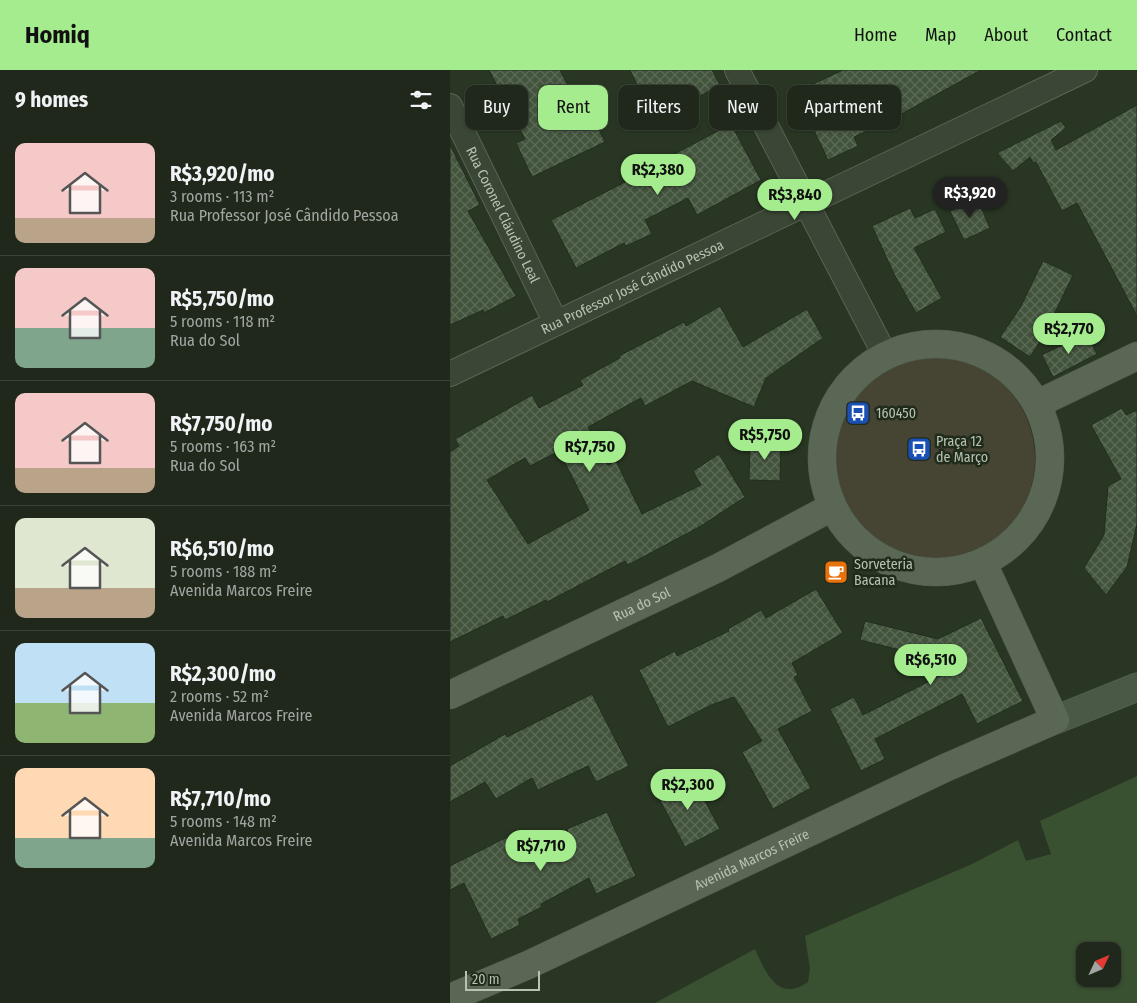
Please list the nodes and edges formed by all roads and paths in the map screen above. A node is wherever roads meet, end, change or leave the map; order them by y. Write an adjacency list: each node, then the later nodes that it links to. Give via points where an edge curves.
1 (737, 70): 5 (street)
2 (1085, 70): 3 (street, Rua Professor José Cândido Pessoa)
3 (1050, 78): 5 (street, Rua Professor José Cândido Pessoa)
4 (450, 106): 6 (street, Rua Coronel Cláudino Leal)
5 (807, 203): 6 (street, Rua Professor José Cândido Pessoa); 7 (street)
6 (556, 323): 9 (street, Rua Professor José Cândido Pessoa)
7 (886, 355): 10 (main road, via 906,347 927,344 949,344 970,349 1009,370); 11 (main road, via 861,371 841,393 828,420 822,449 823,478)
8 (1137, 356): 10 (main road)
9 (450, 374)
10 (1037, 404): 12 (main road, via 1050,444 1048,485 1041,505 1022,534 1002,553)
11 (832, 507): 12 (main road, via 842,524 887,562 906,569 945,573); 14 (main road, Rua do Sol, via 718,568)
12 (983, 563): 15 (main road)
13 (1137, 688): 15 (main road)
14 (450, 695)
15 (1055, 720): 16 (main road, Avenida Marcos Freire, via 944,768 555,952)
16 (451, 995)

